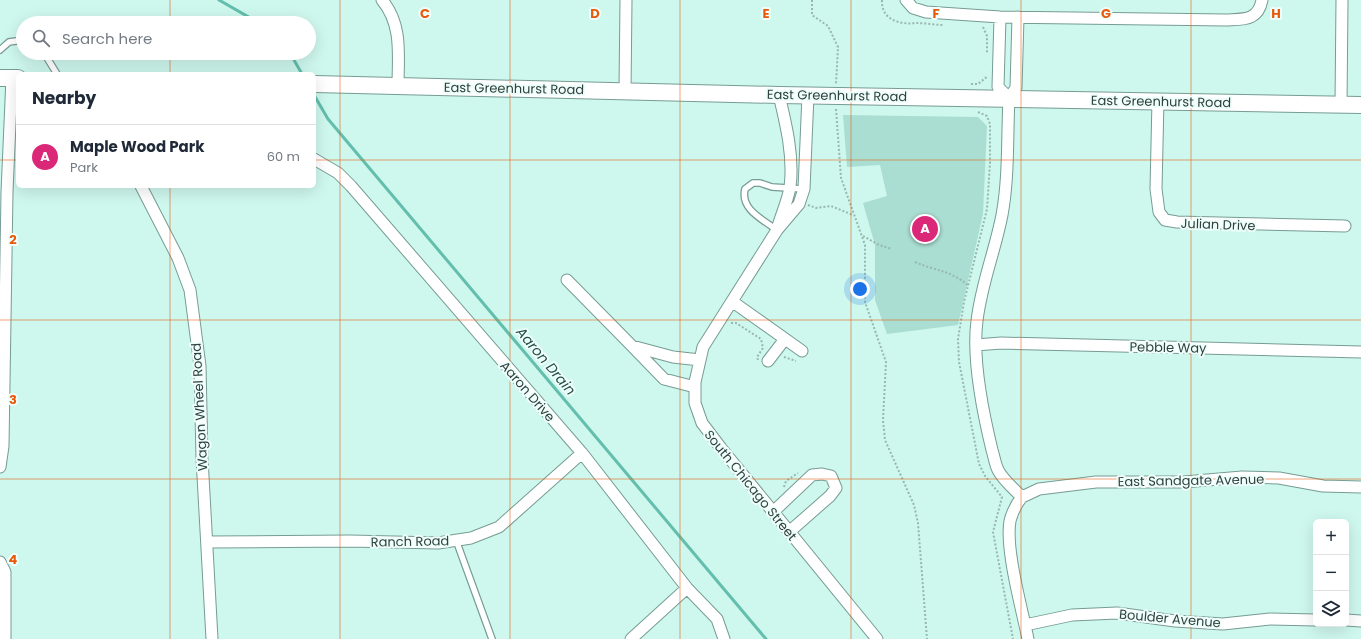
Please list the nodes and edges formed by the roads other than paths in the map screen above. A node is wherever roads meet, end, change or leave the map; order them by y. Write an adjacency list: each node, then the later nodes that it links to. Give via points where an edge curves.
1 (382, 0): 14 (street, via 395,21 398,36)
2 (626, 0): 15 (street)
3 (906, 0): 6 (street, via 912,8 926,12)
4 (1262, 0): 7 (street, via 1260,9 1251,18 1226,20)
5 (1342, 0): 20 (street)
6 (1000, 18): 7 (street); 18 (street, via 998,87)
7 (1018, 18): 18 (street, via 1016,88)
8 (16, 41): 9 (lane, via 9,42)
9 (0, 50)
10 (48, 60): 11 (lane)
11 (56, 72)
12 (10, 78): 39 (street, via 3,446)
13 (316, 84): 14 (main road, East Greenhurst Road)
14 (398, 86): 15 (main road, East Greenhurst Road)
15 (625, 91): 16 (main road, East Greenhurst Road)
16 (780, 95): 17 (main road, East Greenhurst Road); 23 (street, South Chicago Street, via 788,138)
17 (808, 95): 18 (main road, East Greenhurst Road, via 835,93); 25 (street, South Chicago Street)
18 (1009, 98): 19 (main road, East Greenhurst Road); 31 (street, via 1002,215 995,248 983,284 976,322)
19 (1158, 100): 20 (main road, East Greenhurst Road); 26 (street, Julian Drive, via 1156,189 1159,212 1165,220 1254,226)
20 (1341, 104): 21 (main road, East Greenhurst Road)
21 (1361, 105)
22 (316, 160): 38 (street, Aaron Drive, via 338,173 351,186)
23 (790, 187): 25 (lane); 27 (street, South Chicago Street); 27 (lane, via 753,183 745,189 745,205)
24 (142, 188): 45 (street, Wagon Wheel Road, via 178,258 190,290 200,366)
25 (804, 188): 27 (street, South Chicago Street, via 799,204)
26 (1345, 226)
27 (777, 230): 29 (street, South Chicago Street)
28 (567, 280): 32 (street)
29 (733, 302): 30 (street); 35 (street, South Chicago Street, via 703,347)
30 (785, 340): 34 (street); 36 (street)
31 (976, 345): 33 (street, Pebble Way, via 1009,343); 41 (street, via 979,383 998,470)
32 (632, 346): 35 (street, via 673,357); 37 (street, via 664,379)
33 (1361, 352)
34 (800, 356)
35 (700, 360): 37 (street, South Chicago Street)
36 (763, 362)
37 (695, 387): 42 (street, South Chicago Street, via 695,403 702,423)
38 (582, 453): 44 (street, Ranch Road, via 499,527 471,538); 47 (street, Aaron Drive)
39 (0, 467)
40 (1361, 487): 41 (street, East Sandgate Avenue, via 1323,486 1279,478 1242,477 1184,482 1096,482 1039,489)
41 (1022, 497): 51 (street, via 1010,521 1010,542)
42 (773, 512): 43 (street, South Chicago Street); 43 (street, via 812,474 831,476 836,488)
43 (789, 532): 57 (street, South Chicago Street)
44 (456, 540): 45 (street, Ranch Road, via 438,543); 54 (lane)
45 (207, 542): 53 (street, Wagon Wheel Road)
46 (0, 562): 52 (street, via 5,572)
47 (687, 588): 55 (street); 56 (street, Aaron Drive, via 717,619)
48 (1313, 620): 51 (street, Boulder Avenue, via 1270,618 1223,624 1117,613 1072,615)
49 (1349, 620): 50 (street)
50 (1361, 621)
51 (1025, 625): 58 (street)
52 (5, 639)
53 (212, 639)
54 (492, 639)
55 (631, 639)
56 (724, 639)
57 (877, 639)
58 (1028, 639)

